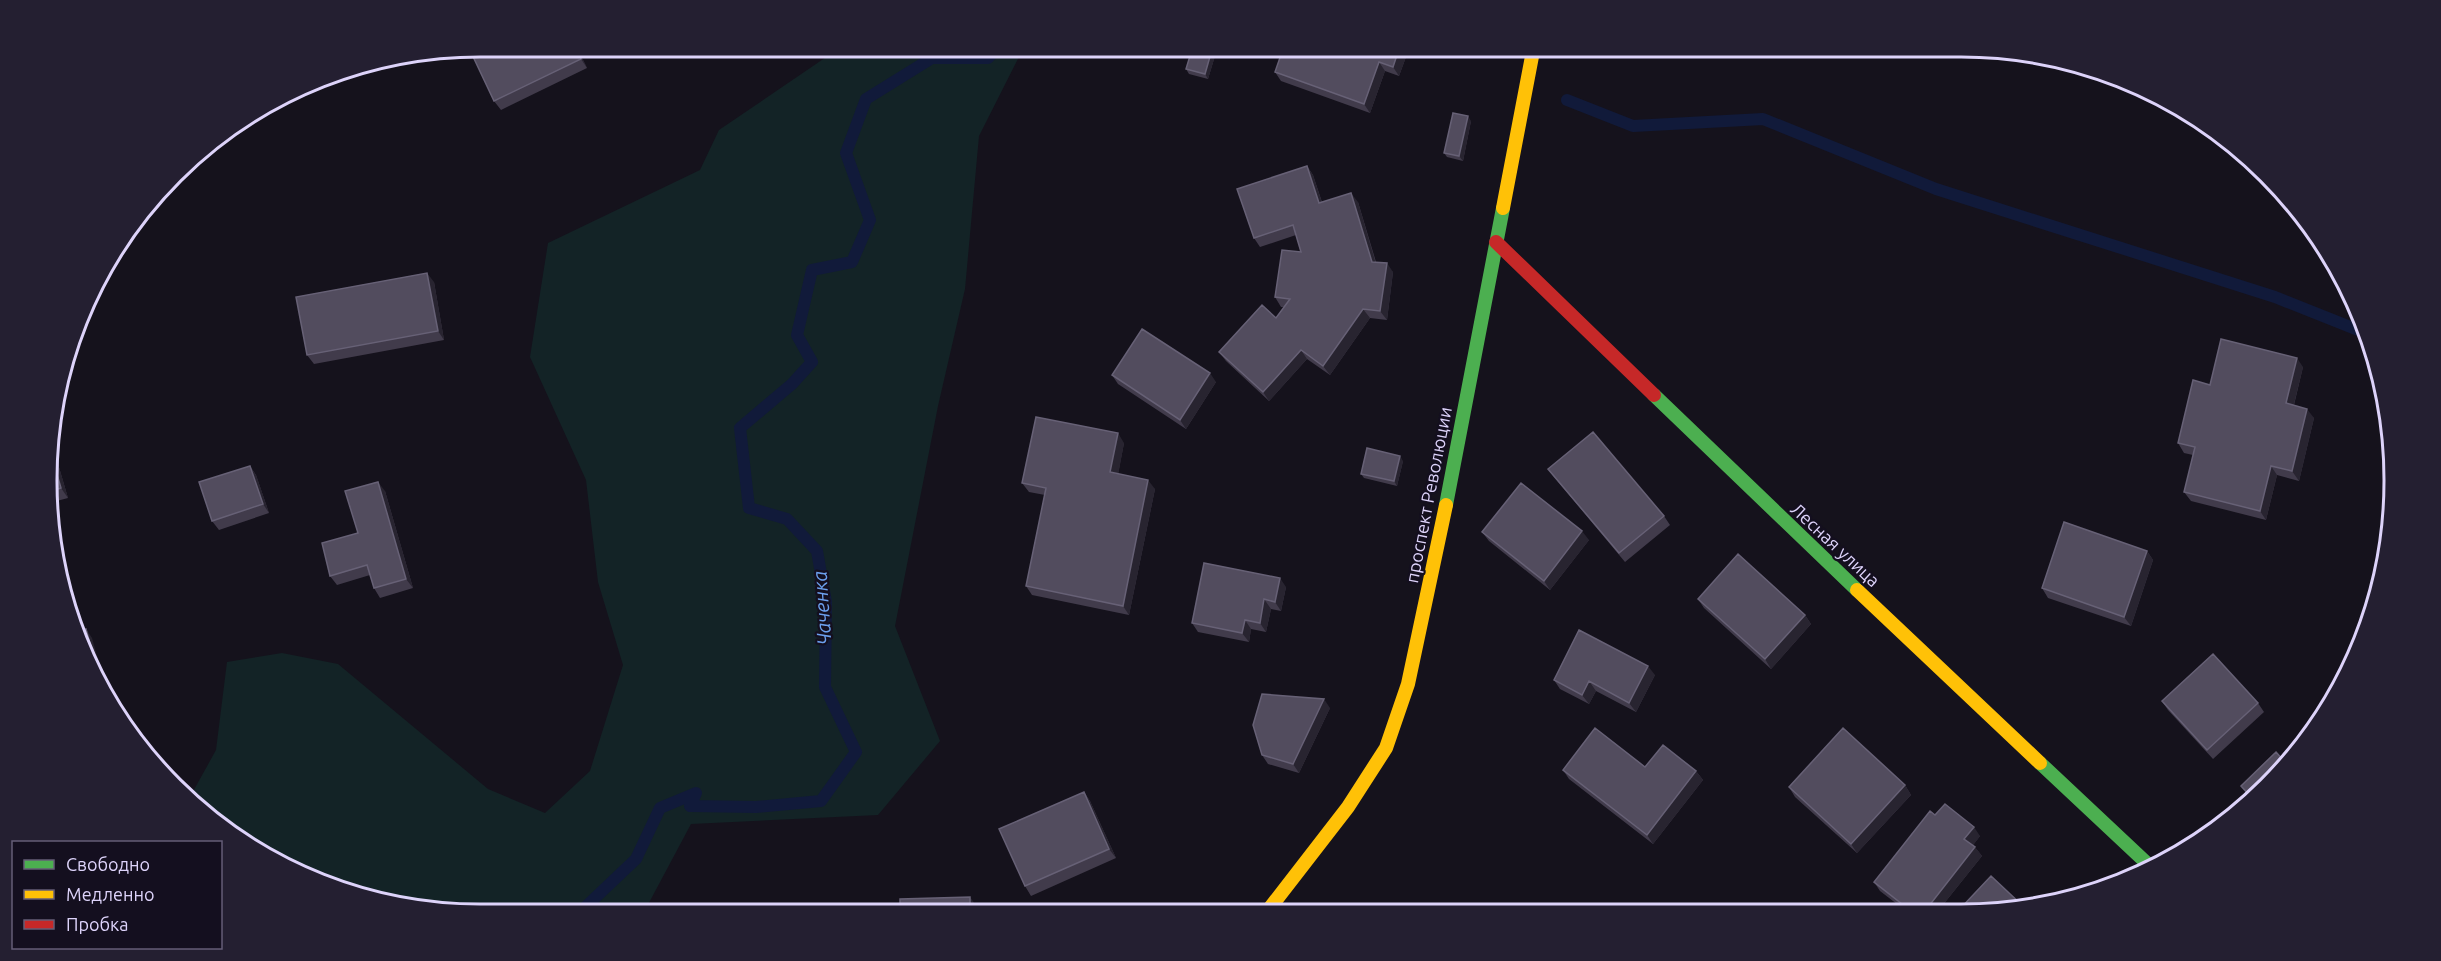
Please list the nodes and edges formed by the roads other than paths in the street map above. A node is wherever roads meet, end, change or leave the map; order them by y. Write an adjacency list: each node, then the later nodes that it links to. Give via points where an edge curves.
1 (1532, 57): 2 (street, проспект Революции)
2 (1496, 242): 3 (street, Лесная улица, via 1787,524); 4 (street, проспект Революции, via 1408,684 1386,748 1348,807)
3 (2145, 861)
4 (1273, 904)

